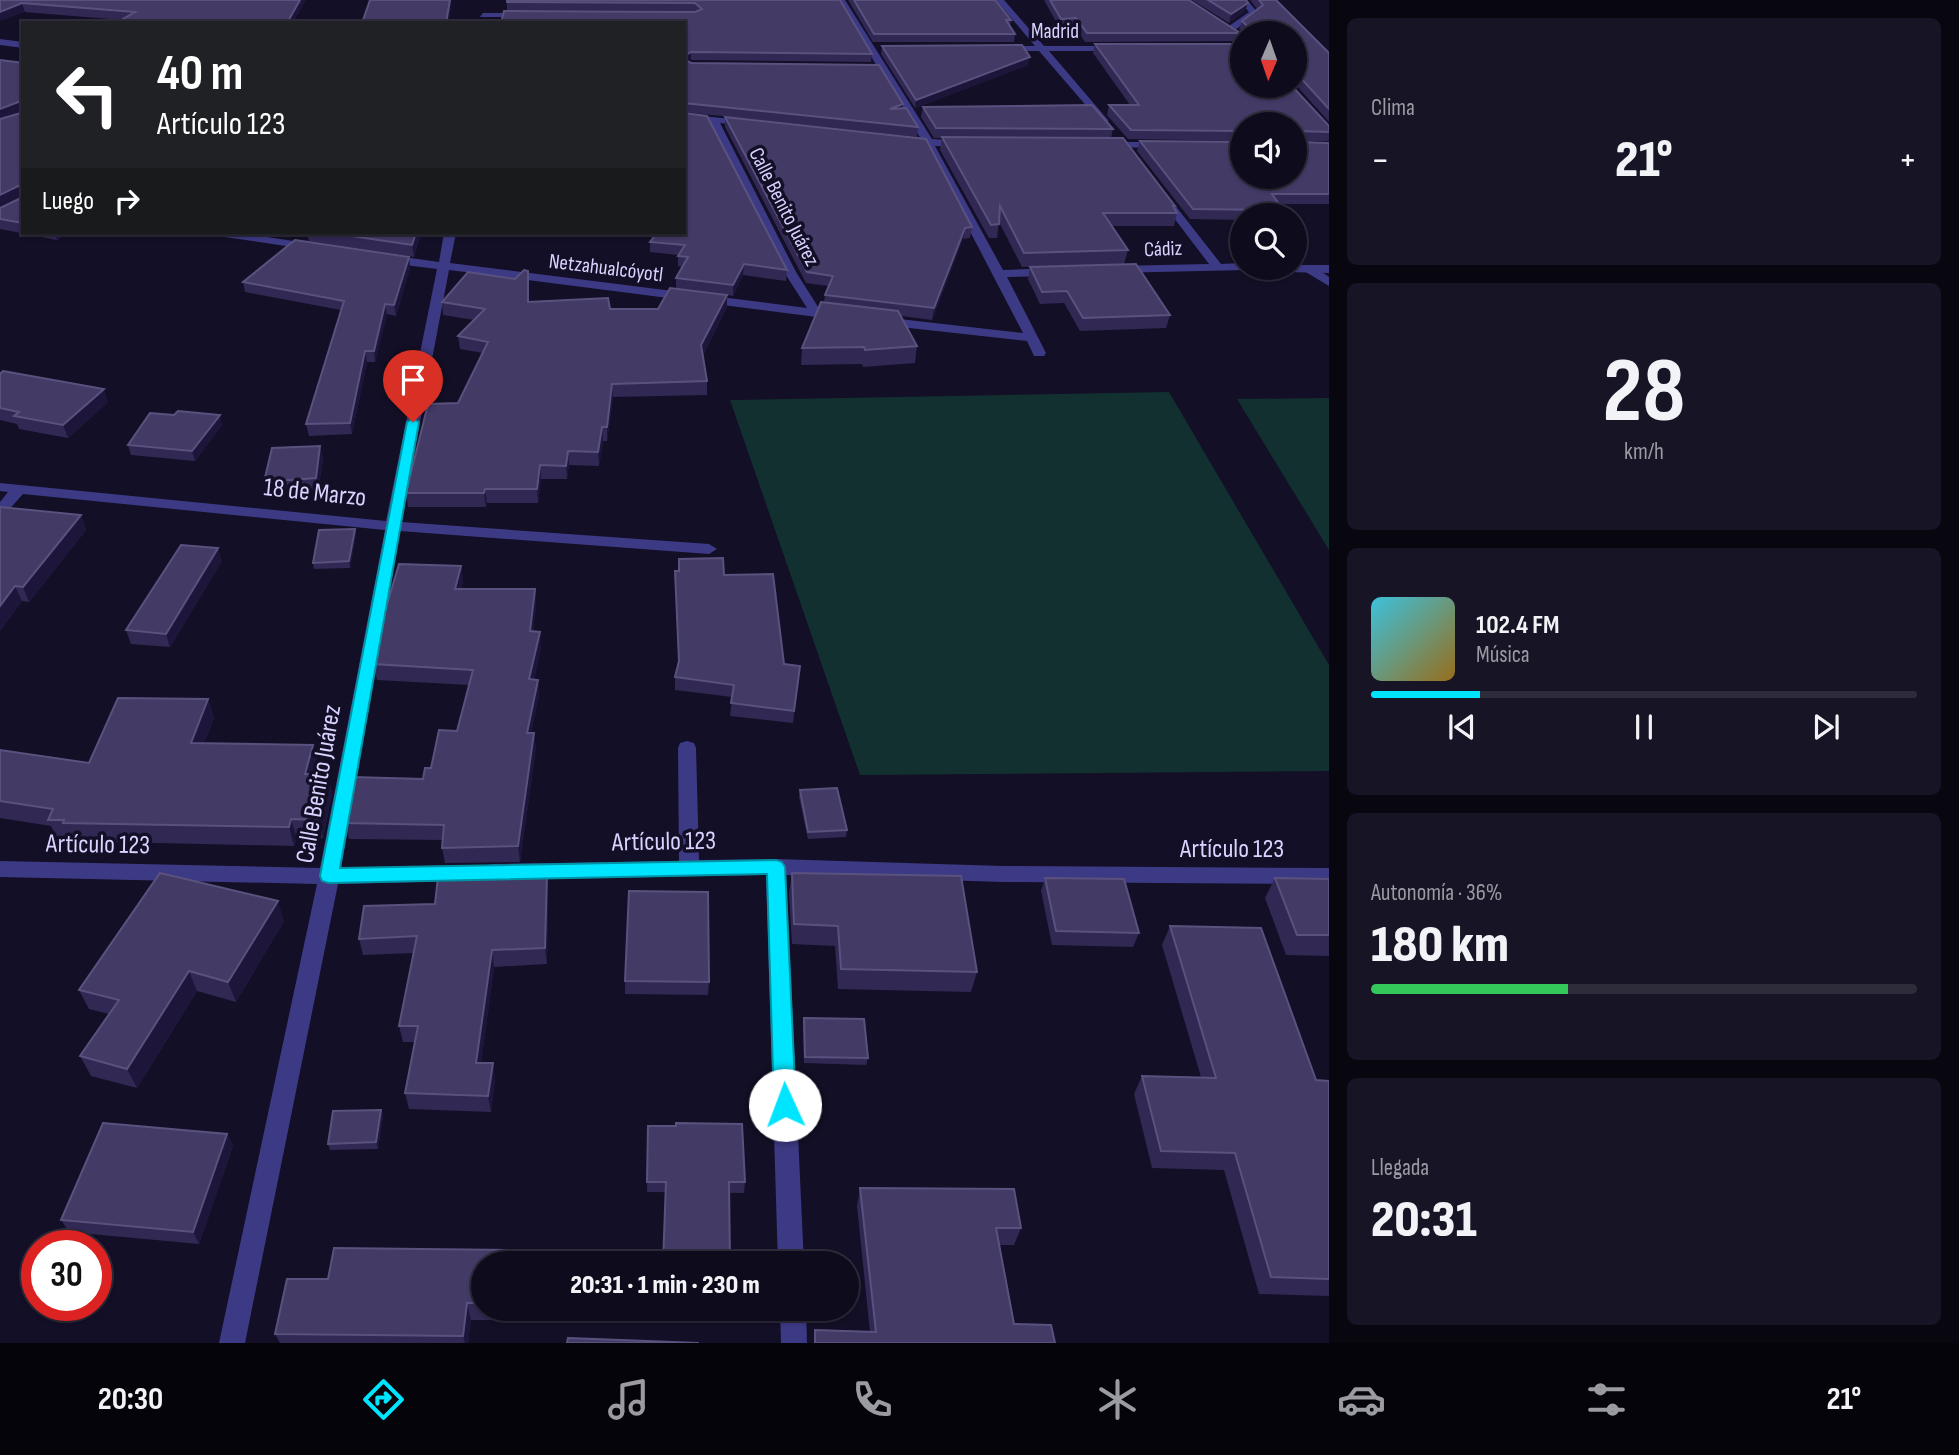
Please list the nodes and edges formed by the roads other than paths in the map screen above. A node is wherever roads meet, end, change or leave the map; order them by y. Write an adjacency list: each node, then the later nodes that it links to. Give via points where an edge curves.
1 (841, 0): 11 (street)
2 (1000, 0): 15 (street)
3 (1181, 0): 8 (street)
4 (1243, 0): 7 (street, via 1254,13)
5 (482, 15): 6 (street)
6 (536, 15)
7 (1242, 21)
8 (1230, 29)
9 (0, 42): 10 (street)
10 (21, 45)
11 (868, 48): 12 (street); 17 (street)
12 (881, 48)
13 (988, 48): 15 (street, Madrid)
14 (1122, 48): 15 (street, Madrid)
15 (1041, 49): 25 (street)
16 (867, 68): 17 (street)
17 (880, 68): 22 (street)
18 (686, 117): 19 (street)
19 (713, 120): 20 (street); 46 (street, Calle Benito Juárez, via 790,272)
20 (753, 124)
21 (889, 139): 22 (street)
22 (929, 144): 23 (street); 44 (street)
23 (971, 144)
24 (1097, 145): 25 (street)
25 (1125, 145): 26 (street); 27 (street)
26 (1177, 145)
27 (1133, 156)
28 (1158, 189): 38 (street)
29 (0, 200): 30 (street)
30 (21, 203)
31 (21, 204): 32 (street)
32 (0, 214)
33 (231, 235): 35 (street)
34 (450, 235): 37 (street, Calle Benito Juárez)
35 (324, 249)
36 (377, 257): 37 (street, Netzahualcóyotl)
37 (444, 267): 46 (street, Netzahualcóyotl); 54 (street, Calle Benito Juárez)
38 (1216, 267): 39 (street, Cádiz); 42 (street, Cádiz)
39 (1230, 267)
40 (1308, 268): 41 (street); 45 (street)
41 (1329, 269)
42 (1108, 270)
43 (1068, 271): 44 (street)
44 (1001, 274): 49 (street)
45 (1329, 282)
46 (816, 313): 47 (street, Netzahualcóyotl)
47 (856, 318)
48 (870, 319): 49 (street)
49 (1031, 338): 50 (street)
50 (1039, 353)
51 (0, 487): 52 (street, 18 de Marzo)
52 (19, 489): 53 (street); 54 (street, 18 de Marzo)
53 (0, 511)
54 (393, 526): 55 (street, 18 de Marzo); 60 (street, Calle Benito Juárez)
55 (709, 549)
56 (687, 748): 58 (street)
57 (776, 867): 58 (street, Artículo 123); 61 (street, Artículo 123); 62 (street)
58 (689, 868): 60 (street, Artículo 123)
59 (0, 869): 60 (street, Artículo 123)
60 (329, 876): 64 (street, Calle Benito Juárez)
61 (1329, 876)
62 (791, 1251)
63 (793, 1321): 65 (street)
64 (232, 1343)
65 (794, 1343)

